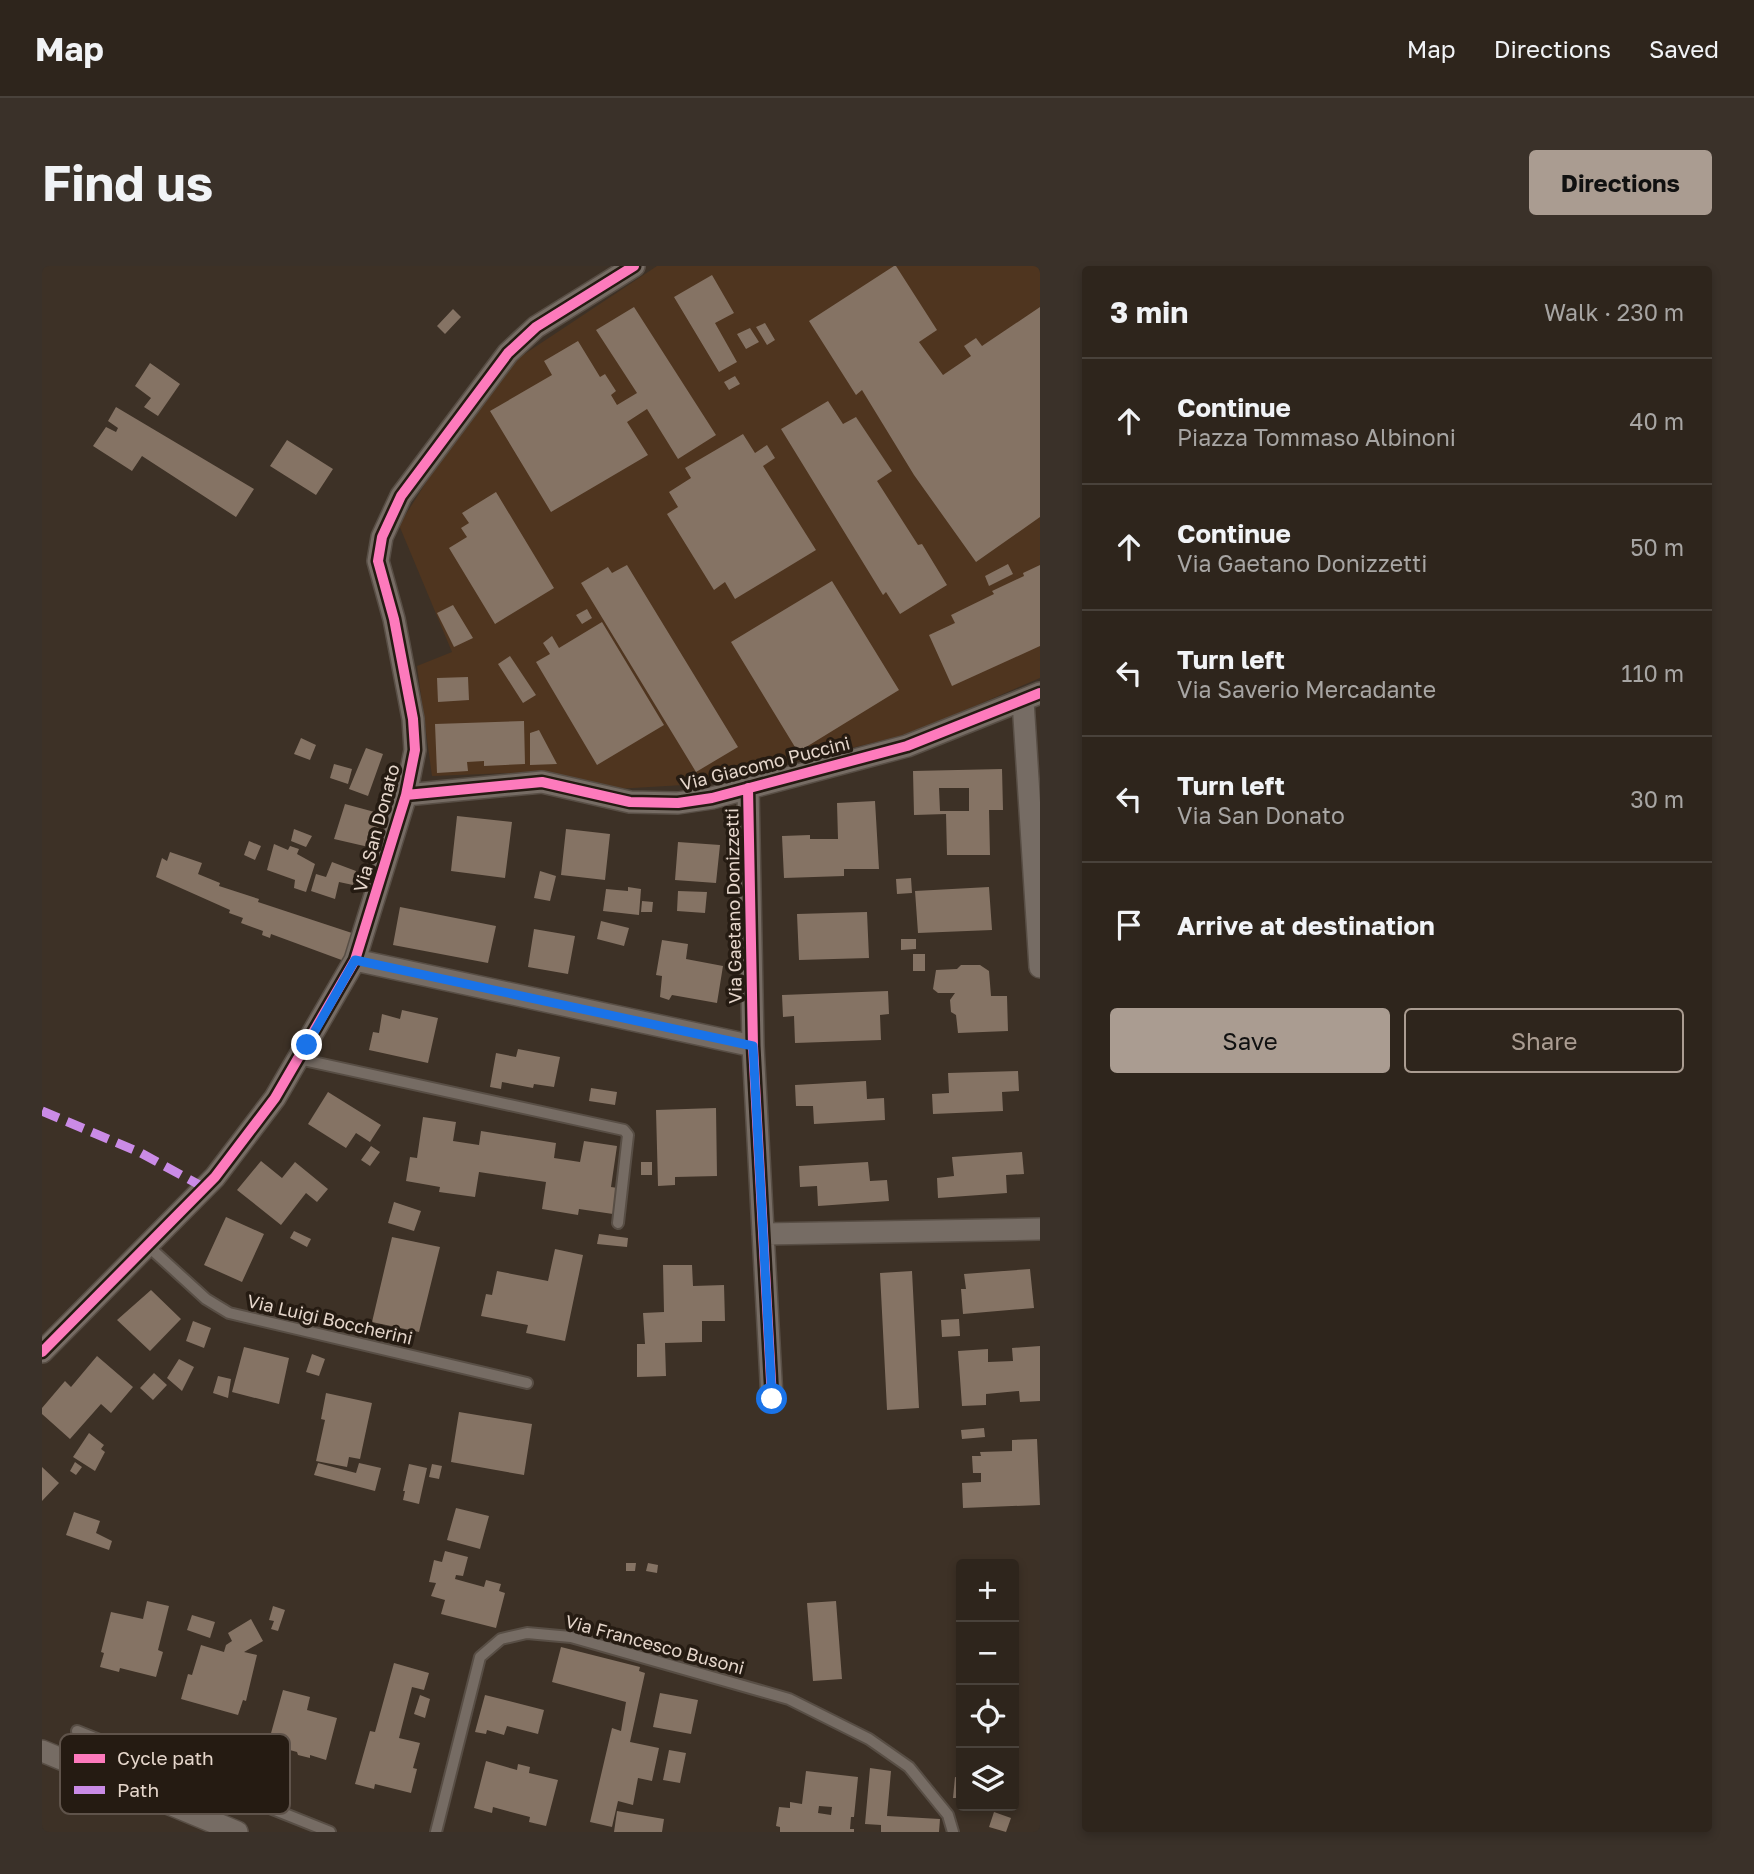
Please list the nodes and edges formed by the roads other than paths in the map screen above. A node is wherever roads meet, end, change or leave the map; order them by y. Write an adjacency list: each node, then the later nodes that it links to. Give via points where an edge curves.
1 (634, 266): 4 (street, Via San Donato, via 536,327 508,353 401,496 382,537 378,561 414,719 415,750)
2 (1031, 697): 3 (street, Via Giacomo Puccini, via 907,746); 6 (street)
3 (748, 788): 4 (street, Via Giacomo Puccini, via 678,803 630,802 542,782); 7 (street, Via Gaetano Donizzetti)
4 (406, 795): 5 (street, Via San Donato)
5 (355, 960): 7 (street); 8 (street, Via San Donato)
6 (1040, 967)
7 (753, 1046): 11 (street, Via Gaetano Donizzetti)
8 (299, 1059): 9 (lane, via 624,1130 628,1135); 12 (street, Via San Donato, via 215,1177)
9 (618, 1223)
10 (1040, 1229): 11 (street)
11 (763, 1234): 15 (street, Via Gaetano Donizzetti)
12 (148, 1245): 13 (street, Via San Donato); 14 (lane, Via Luigi Boccherini, via 206,1299 229,1313)
13 (42, 1352)
14 (527, 1383)
15 (772, 1399)
16 (78, 1731): 17 (lane)
17 (85, 1734)
18 (42, 1751): 19 (street)
19 (60, 1758)
20 (194, 1814): 22 (street)
21 (285, 1814): 23 (lane)
22 (237, 1832)
23 (330, 1832)
24 (436, 1832): 25 (lane, Via Francesco Busoni, via 480,1657 501,1639 527,1633 571,1637 789,1699 869,1739 909,1767 948,1815)
25 (953, 1832)

